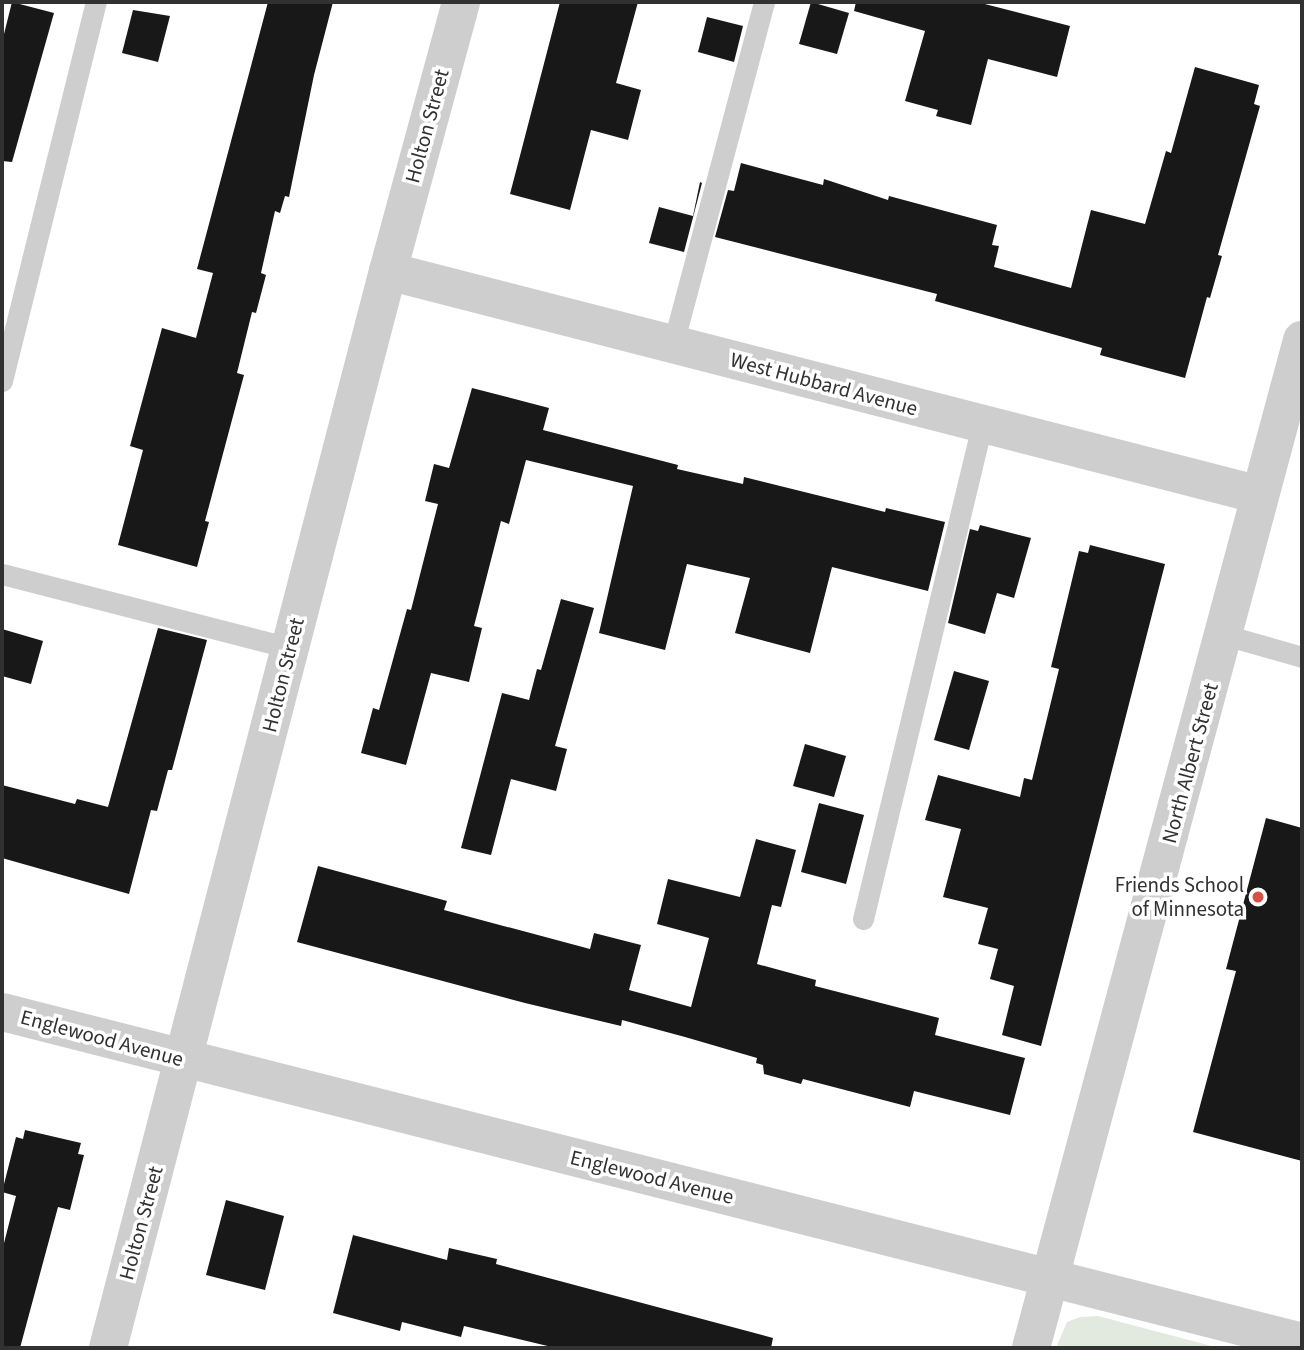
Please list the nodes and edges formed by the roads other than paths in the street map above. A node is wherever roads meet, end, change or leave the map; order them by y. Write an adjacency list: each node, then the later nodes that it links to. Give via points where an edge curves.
1 (96, 2): 7 (lane)
2 (461, 2): 4 (street, Holton Street)
3 (764, 2): 6 (lane)
4 (388, 271): 6 (street, West Hubbard Avenue); 12 (street, Holton Street)
5 (1302, 340): 9 (street, North Albert Street)
6 (673, 344): 8 (street, West Hubbard Avenue)
7 (2, 381)
8 (982, 425): 9 (street, West Hubbard Avenue); 14 (lane)
9 (1261, 495): 11 (street, North Albert Street)
10 (2, 574): 12 (lane)
11 (1224, 635): 13 (lane); 17 (street, North Albert Street)
12 (290, 648): 16 (street, Holton Street)
13 (1302, 657)
14 (863, 919)
15 (2, 1012): 16 (street, Englewood Avenue)
16 (184, 1059): 17 (street, Englewood Avenue); 19 (street, Holton Street)
17 (1050, 1277): 18 (street, Englewood Avenue); 20 (street, North Albert Street)
18 (1302, 1342)
19 (108, 1348)
20 (1031, 1348)

